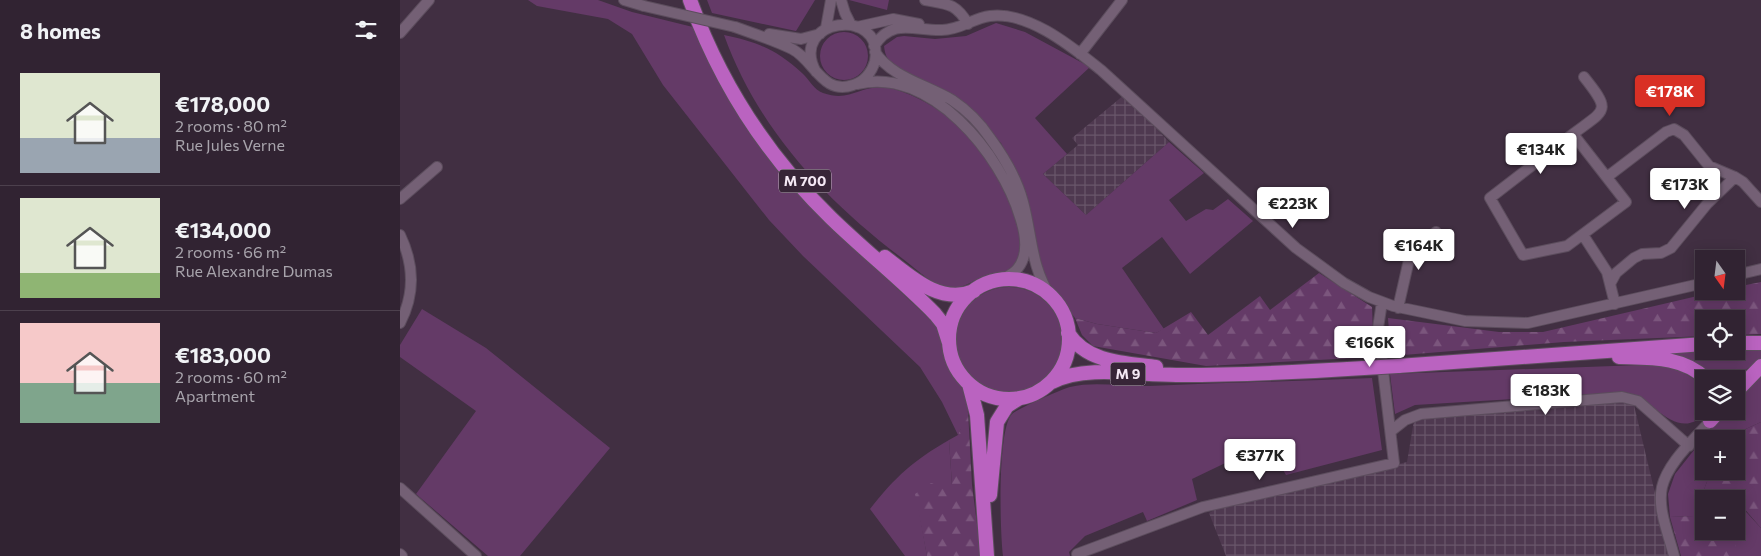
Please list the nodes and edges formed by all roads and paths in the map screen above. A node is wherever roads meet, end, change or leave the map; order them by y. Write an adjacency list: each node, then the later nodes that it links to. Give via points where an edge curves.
1 (429, 0): 14 (street)
2 (624, 0): 11 (street, bridge)
3 (690, 0): 43 (highway, M 700, via 722,73 771,151 825,212 935,314 943,324)
4 (698, 0): 34 (highway, M 700, via 723,60 750,108 782,154 821,198 873,247 926,286 949,296 962,296)
5 (831, 0): 13 (street)
6 (841, 0): 10 (street)
7 (925, 0): 9 (street, via 952,5)
8 (1122, 0): 16 (street)
9 (968, 24): 12 (street); 16 (street, via 987,16 1007,17 1044,30)
10 (854, 26): 12 (street, via 893,19); 13 (street, via 840,24); 15 (street, via 868,35)
11 (735, 27): 13 (street, via 798,39); 17 (street, via 792,49 805,57)
12 (944, 30): 15 (street, via 896,28 884,32)
13 (823, 31): 17 (street, via 811,52)
14 (400, 33)
15 (874, 49): 19 (street, via 871,70); 35 (street, via 894,70 961,106 992,140 1017,184 1037,271)
16 (1080, 54): 36 (street, via 1138,102 1296,248 1344,283)
17 (816, 72): 19 (street, via 834,86)
18 (1584, 77): 20 (street, via 1602,100 1604,108)
19 (858, 84): 31 (street, via 876,80 892,83 933,100 954,115 990,155 1014,198 1024,236 1024,253 1019,268)
20 (1573, 134): 22 (street); 28 (street, via 1490,198 1523,255 1562,247)
21 (438, 167): 24 (street)
22 (1607, 177): 23 (street, via 1674,129 1684,135 1709,166); 28 (street, via 1626,202)
23 (1735, 177): 25 (street); 32 (street, via 1707,204 1671,248 1634,258 1616,273)
24 (400, 199)
25 (1761, 202)
26 (1436, 232): 38 (street, via 1411,251)
27 (400, 235): 39 (street, via 408,253 412,280)
28 (1582, 235): 32 (street, via 1606,269)
29 (1761, 269): 30 (street)
30 (1745, 273)
31 (1000, 280): 34 (highway); 35 (highway, via 1027,282)
32 (1610, 284): 37 (street)
33 (1695, 285): 37 (street)
34 (974, 291): 43 (highway, via 956,312)
35 (1051, 297): 40 (highway, via 1064,315)
36 (1382, 302): 38 (street); 54 (street, via 1378,328)
37 (1615, 304): 38 (street, via 1514,324 1465,321)
38 (1398, 308)
39 (400, 323)
40 (1068, 333): 48 (highway, M 9, via 1082,349 1104,359); 51 (highway, via 1065,361)
41 (1745, 343): 42 (highway)
42 (1761, 343)
43 (949, 344): 50 (highway, via 955,366)
44 (1695, 345): 45 (highway, M 9)
45 (1531, 355): 47 (highway, via 1554,359 1601,356 1659,359 1688,366); 48 (highway, M 9, bridge, via 1398,366)
46 (1761, 366): 49 (highway)
47 (1695, 371)
48 (1209, 374): 51 (highway, M 9, via 1078,374)
49 (1745, 383)
50 (969, 384): 52 (highway, via 992,397); 59 (highway, via 978,415)
51 (1049, 384): 52 (highway)
52 (1019, 398): 60 (highway, via 1002,411 996,430 990,488)
53 (1710, 420): 55 (street)
54 (1391, 431): 55 (street, via 1420,414 1622,397 1638,401); 57 (street, via 1394,463 1190,511)
55 (1690, 446): 61 (street, via 1662,486 1662,504)
56 (400, 488): 58 (street)
57 (1077, 554)
58 (476, 556)
59 (987, 556)
60 (991, 556)
61 (1674, 556)

